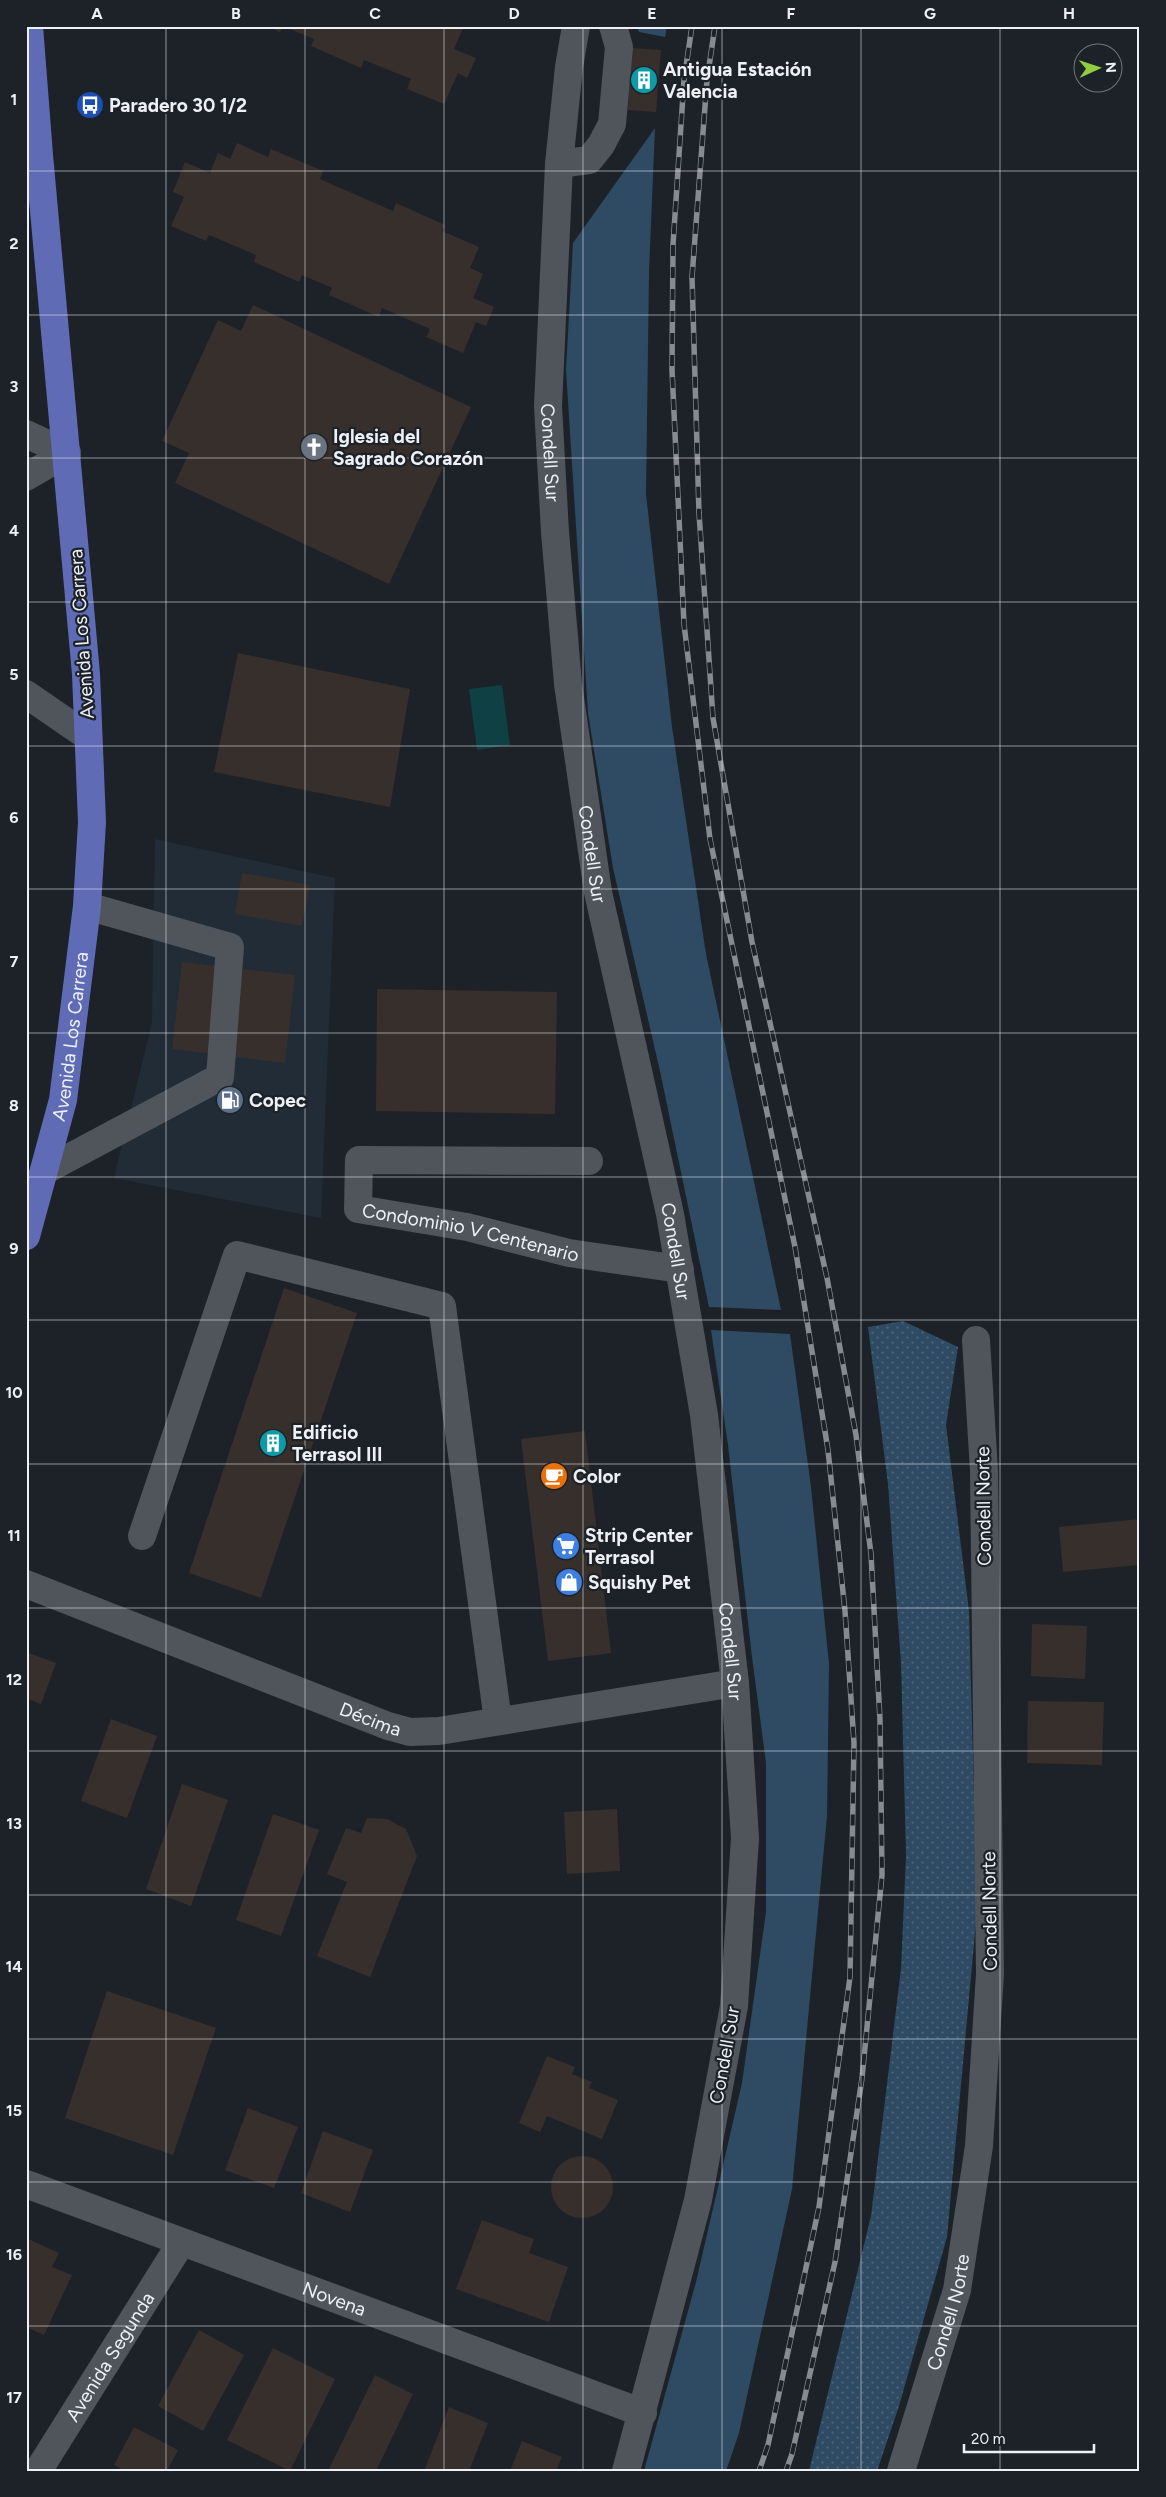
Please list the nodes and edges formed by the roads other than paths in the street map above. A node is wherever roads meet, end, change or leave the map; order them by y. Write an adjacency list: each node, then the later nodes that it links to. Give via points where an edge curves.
1 (29, 26): 6 (main road, Avenida Los Carrera)
2 (576, 26): 4 (street, Condell Sur)
3 (613, 26): 4 (street, via 618,47 612,124 589,160)
4 (560, 164): 14 (street, Condell Sur, via 548,406 568,684 598,892)
5 (26, 434): 6 (street)
6 (67, 453): 7 (street); 9 (main road, Avenida Los Carrera, via 86,674)
7 (26, 477)
8 (26, 694): 9 (street)
9 (87, 736): 10 (main road, Avenida Los Carrera, via 92,822)
10 (88, 906): 12 (main road, Avenida Los Carrera, via 63,1100); 12 (street, via 230,948 220,1077)
11 (588, 1161): 14 (street, Condominio V Centenario, via 359,1160 358,1209 467,1227 569,1253)
12 (46, 1170): 13 (main road, Avenida Los Carrera)
13 (26, 1236)
14 (680, 1269): 18 (street, Condell Sur, via 704,1414)
15 (976, 1340): 25 (street, Condell Norte, via 984,1471 990,1974 979,2136 957,2290)
16 (142, 1536): 19 (street, via 237,1255 442,1306)
17 (26, 1584): 19 (street, Décima, via 388,1726 410,1732)
18 (735, 1683): 19 (street, Décima); 22 (street, Condell Sur, via 745,1838 734,2006 698,2200)
19 (498, 1721)
20 (26, 2184): 21 (street, Novena)
21 (182, 2243): 22 (street, Novena); 23 (street, Avenida Segunda)
22 (643, 2413): 24 (street, Condell Sur)
23 (38, 2471)
24 (626, 2471)
25 (901, 2471)

